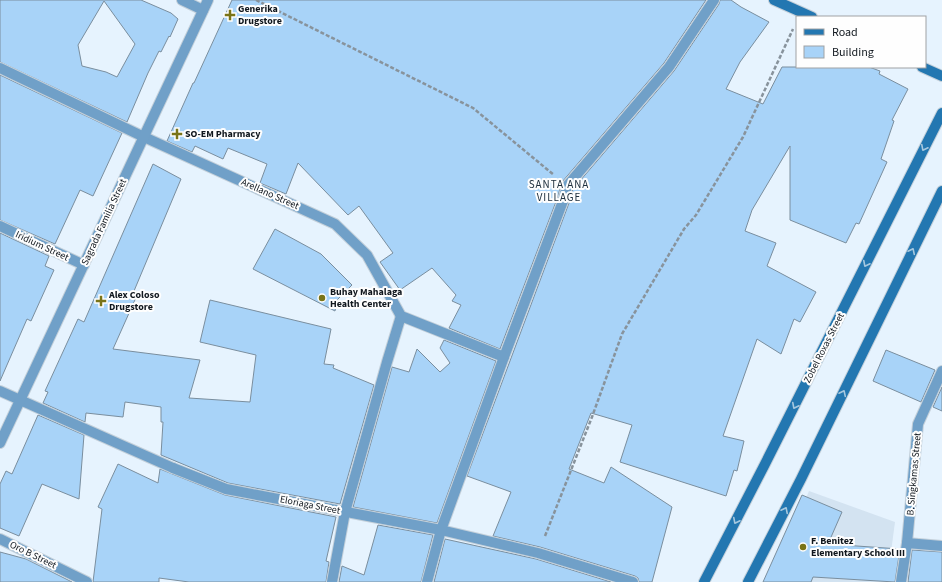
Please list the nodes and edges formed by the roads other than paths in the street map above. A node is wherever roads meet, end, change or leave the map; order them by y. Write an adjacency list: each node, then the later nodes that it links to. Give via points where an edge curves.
1 (182, 0): 5 (street)
2 (208, 0): 5 (street, Sagrada Familia Street)
3 (714, 0): 16 (street, via 669,67 567,186 564,201)
4 (775, 0): 6 (main road)
5 (203, 10): 11 (street, Sagrada Familia Street)
6 (810, 16)
7 (0, 68): 11 (street, Arellano Street)
8 (924, 68): 9 (main road)
9 (942, 76)
10 (942, 113): 30 (main road, Zobel Roxas Street, one-way to 30)
11 (144, 137): 14 (street, Sagrada Familia Street); 15 (street, Arellano Street, via 335,224 367,255)
12 (942, 191): 31 (main road, one-way to 12)
13 (0, 226): 14 (street, Iridium Street)
14 (84, 265): 19 (street, Sagrada Familia Street)
15 (401, 316): 16 (street); 21 (street)
16 (504, 357): 22 (street)
17 (942, 371): 24 (street, B. Singkamas Street, via 918,424)
18 (0, 390): 19 (street, Eloriaga Street)
19 (20, 400): 20 (street, Sagrada Familia Street); 21 (street, Eloriaga Street, via 173,468 226,488)
20 (0, 443)
21 (345, 512): 22 (street, Eloriaga Street); 27 (street)
22 (441, 530): 28 (street); 29 (street, Eloriaga Street, via 538,553)
23 (0, 539): 26 (street, Oro B Street)
24 (907, 543): 25 (street); 32 (street, B. Singkamas Street)
25 (942, 546)
26 (87, 582)
27 (332, 582)
28 (427, 582)
29 (633, 582)
30 (704, 582)
31 (748, 582)
32 (901, 582)

